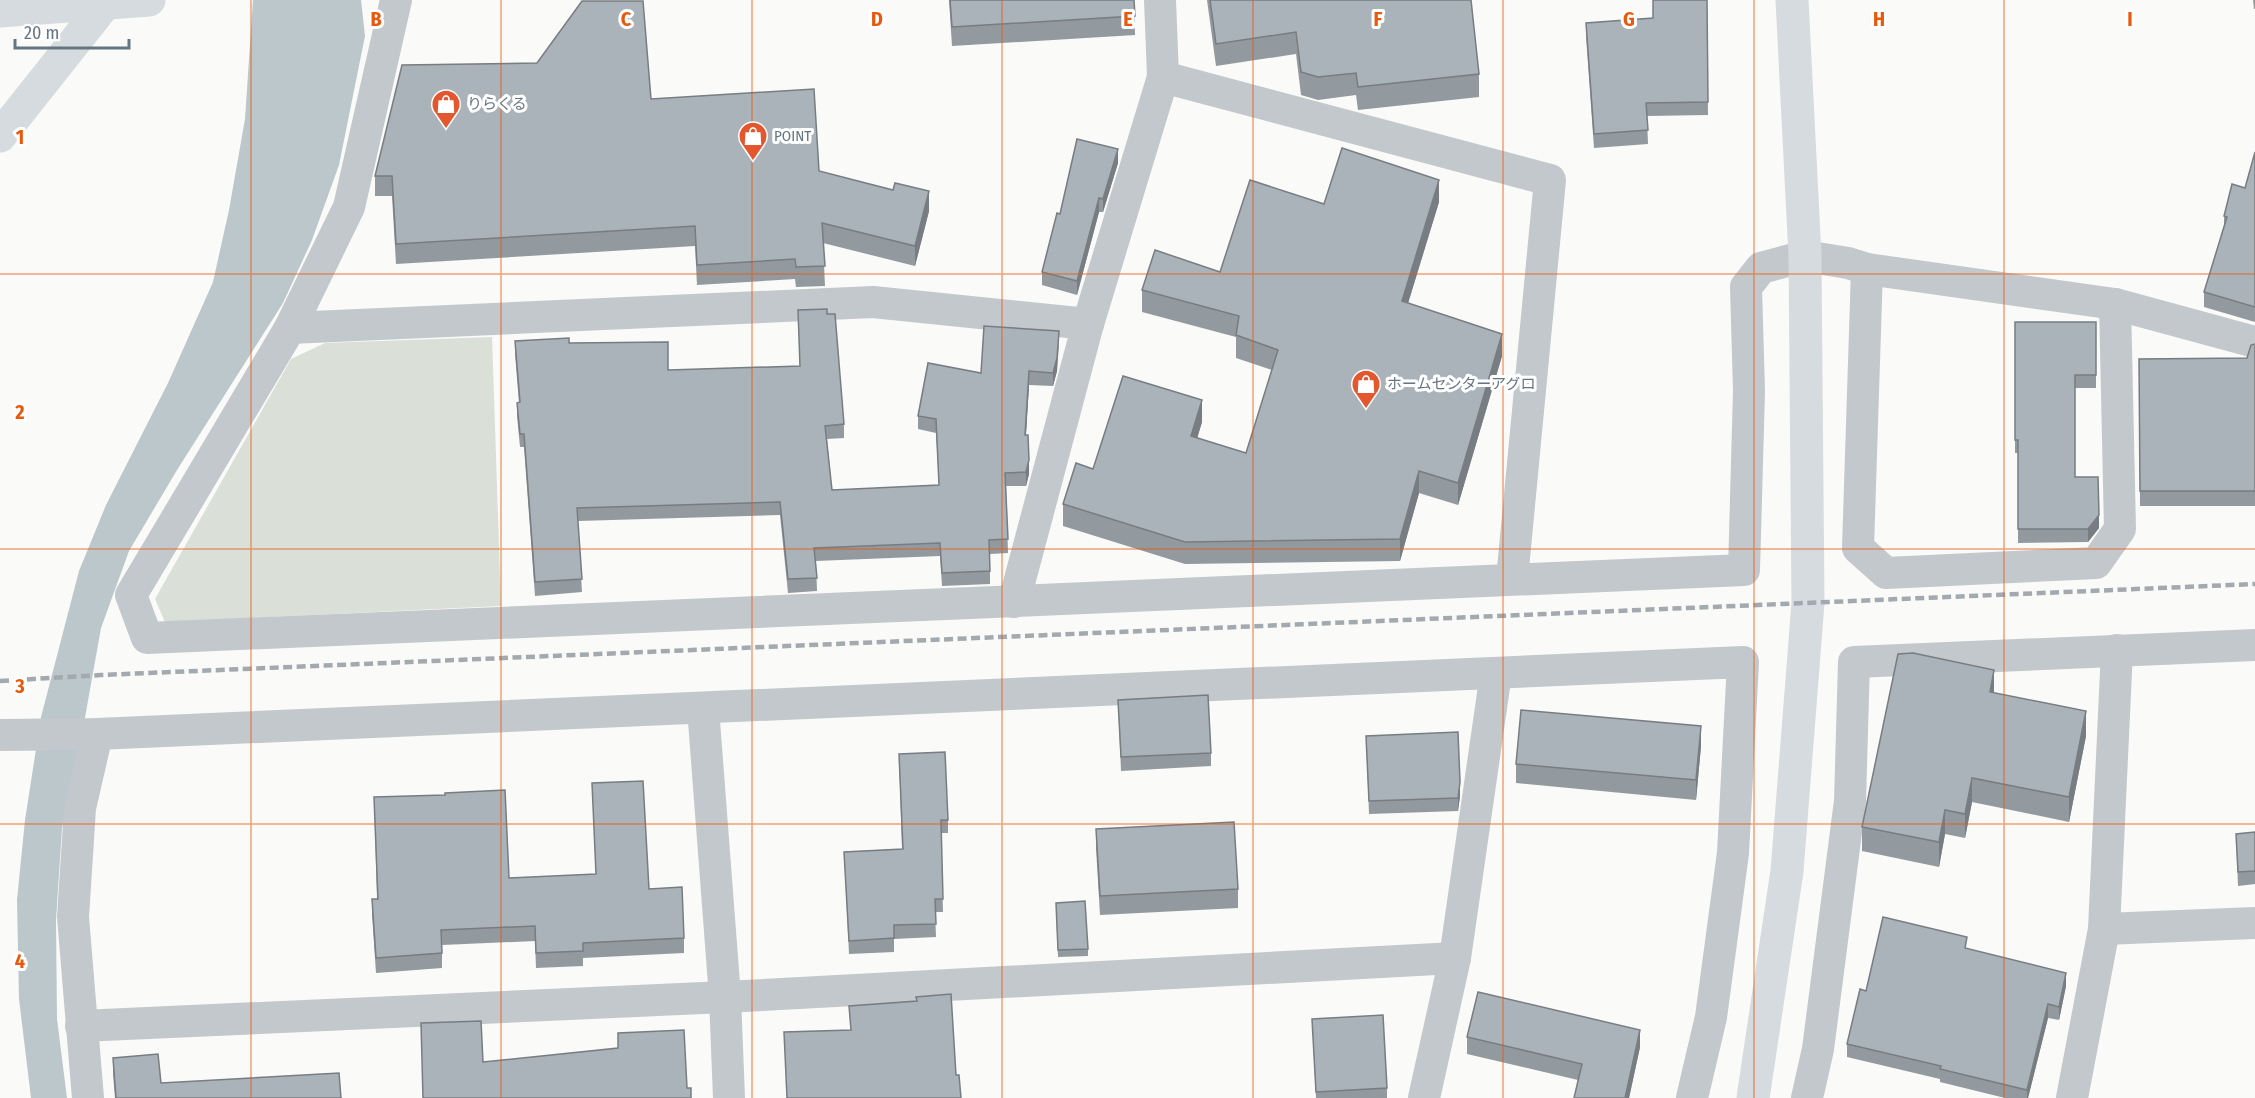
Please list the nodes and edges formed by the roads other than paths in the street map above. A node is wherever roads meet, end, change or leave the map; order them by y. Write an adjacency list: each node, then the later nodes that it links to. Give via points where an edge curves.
1 (149, 0): 5 (main road)
2 (396, 0): 13 (street, via 349,207)
3 (1160, 0): 7 (street)
4 (1792, 0): 9 (main road)
5 (106, 2): 6 (main road); 8 (main road)
6 (0, 11)
7 (1163, 77): 12 (street); 15 (street, via 1550,180)
8 (0, 136)
9 (1805, 256): 10 (street); 15 (street, via 1761,268 1746,288 1749,391 1744,570); 32 (main road, via 1808,603 1787,871)
10 (1867, 269): 11 (street); 11 (street, via 1858,548 1886,573 2096,563 2120,529)
11 (2115, 304): 14 (street)
12 (1088, 324): 13 (street, via 873,302); 16 (street)
13 (290, 328): 16 (street, via 132,595 147,638)
14 (2255, 342)
15 (1512, 579): 16 (street)
16 (1014, 602)
17 (2255, 645): 18 (street)
18 (2117, 650): 24 (street); 33 (street, via 1854,662 1850,801 1818,1049)
19 (1496, 673): 20 (street); 25 (street); 31 (street, via 1743,663 1733,853 1710,1017)
20 (703, 708): 22 (street); 26 (street)
21 (10, 734): 22 (street)
22 (98, 734): 27 (street, via 80,808 74,906)
23 (2255, 923): 24 (street)
24 (2103, 929): 34 (street)
25 (1455, 958): 26 (street); 30 (street)
26 (725, 997): 27 (street); 29 (street)
27 (81, 1026): 28 (street)
28 (88, 1098)
29 (729, 1098)
30 (1424, 1098)
31 (1692, 1098)
32 (1752, 1098)
33 (1807, 1098)
34 (2072, 1098)

